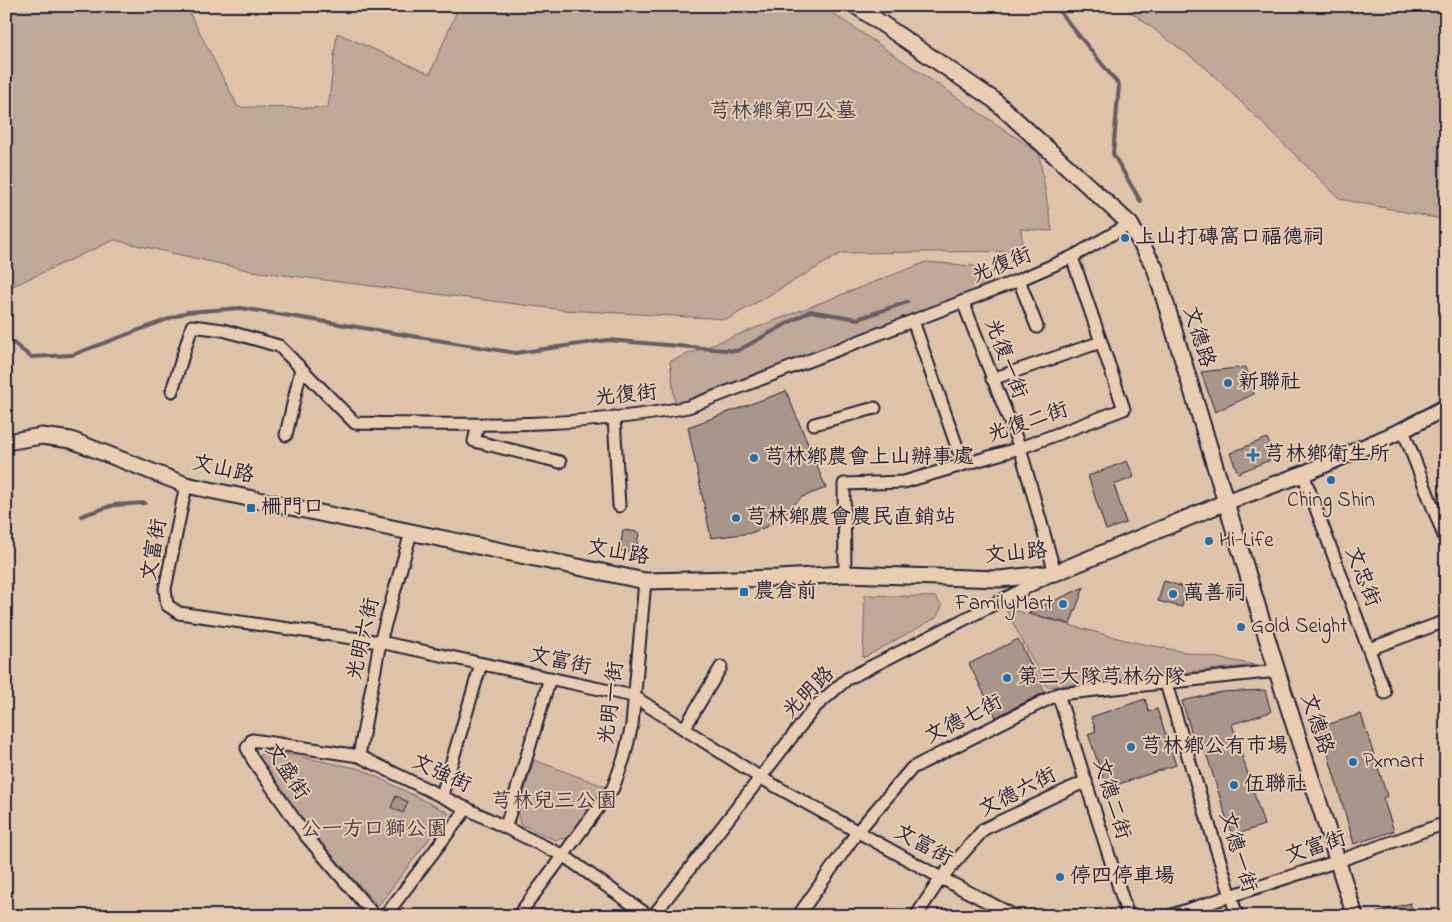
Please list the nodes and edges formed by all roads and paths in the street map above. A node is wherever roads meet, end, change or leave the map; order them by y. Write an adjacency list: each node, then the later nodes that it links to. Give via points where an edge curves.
1 (856, 6): 2 (main road, 文德路, via 994,100)
2 (1130, 224): 3 (street, 光復街); 25 (main road, 文德路, via 1155,268)
3 (1072, 257): 4 (street, 光復街); 8 (street, 光復二街)
4 (1019, 280): 5 (street, 光復街); 7 (street)
5 (963, 302): 6 (street, 光復街); 10 (street, 光復一街)
6 (913, 321): 14 (street, 光復街, via 688,407 648,415); 22 (street)
7 (1037, 327)
8 (1101, 342): 10 (street); 20 (street, 光復二街, via 1124,408)
9 (301, 369): 11 (street, 光復街, via 279,346 223,330 192,326); 16 (street, 光復街, via 355,423); 18 (street)
10 (992, 379): 20 (street, 光復一街)
11 (172, 391)
12 (1446, 407): 17 (main road, 文山路)
13 (874, 408): 15 (street)
14 (614, 417): 16 (street, 光復街); 26 (street)
15 (814, 424)
16 (478, 425): 21 (street, via 474,441)
17 (1403, 430): 23 (main road, 文山路); 28 (street)
18 (286, 435)
19 (6, 442): 24 (main road, 文山路, via 42,436 71,440)
20 (1020, 448): 22 (street, 光復二街); 29 (street, 光復一街)
21 (560, 462)
22 (963, 464): 30 (street, 光復二街, via 904,482 844,484)
23 (1303, 474): 25 (main road, 文山路); 34 (street, 文忠街)
24 (186, 485): 27 (main road, 文山路); 33 (street, 文富街, via 165,589 167,605 179,613)
25 (1226, 502): 29 (main road, 文山路); 37 (main road, 文德路)
26 (619, 506)
27 (412, 533): 31 (main road, 文山路); 33 (street, 光明六街)
28 (1446, 540)
29 (1055, 573): 30 (main road, 文山路, via 1000,579); 46 (street, 光明路, via 847,679 815,707)
30 (845, 574): 31 (main road, 文山路)
31 (644, 581): 42 (street, 光明一街)
32 (1446, 621): 34 (street)
33 (380, 642): 35 (street, 文富街); 45 (street, 光明六街)
34 (1369, 649): 40 (street, 文忠街)
35 (481, 664): 38 (street, 文富街); 48 (street)
36 (721, 667): 43 (street)
37 (1277, 671): 39 (street, 文德七街); 54 (main road, 文德路)
38 (550, 678): 42 (street, 文富街); 51 (street)
39 (1166, 684): 41 (street, 文德七街); 56 (street, 文德一街)
40 (1385, 693)
41 (1058, 694): 47 (street, 文德二街); 52 (street, 文德七街, via 912,768)
42 (633, 696): 43 (street, 文富街); 53 (street, 光明一街, via 632,725 612,788)
43 (684, 729): 46 (street, 文富街)
44 (252, 740): 45 (street, 文強街); 57 (street, 文盛街, via 247,748 253,760 306,836)
45 (359, 756): 48 (street, 文強街)
46 (761, 778): 52 (street, 文富街); 60 (street, 光明路)
47 (1086, 781): 55 (street, 文德六街, via 984,829); 64 (street, 文德二街)
48 (442, 795): 49 (street, 文強街)
49 (467, 808): 51 (street, 文強街); 58 (street)
50 (1446, 823): 54 (street, 文富街)
51 (506, 826): 53 (street, 文強街)
52 (858, 831): 55 (street, 文富街); 61 (street, 文德七街)
53 (564, 856): 59 (street, 光明一街); 60 (street, 文強街)
54 (1338, 861): 56 (street, 文富街); 67 (main road, 文德路)
55 (941, 878): 62 (street, 文德六街); 63 (street, 文富街)
56 (1231, 895): 65 (street, 文富街); 66 (street, 文德一街)
57 (375, 916)
58 (385, 916)
59 (518, 916)
60 (651, 916)
61 (798, 916)
62 (916, 916)
63 (1015, 916)
64 (1128, 916)
65 (1169, 916)
66 (1237, 916)
67 (1355, 916)

